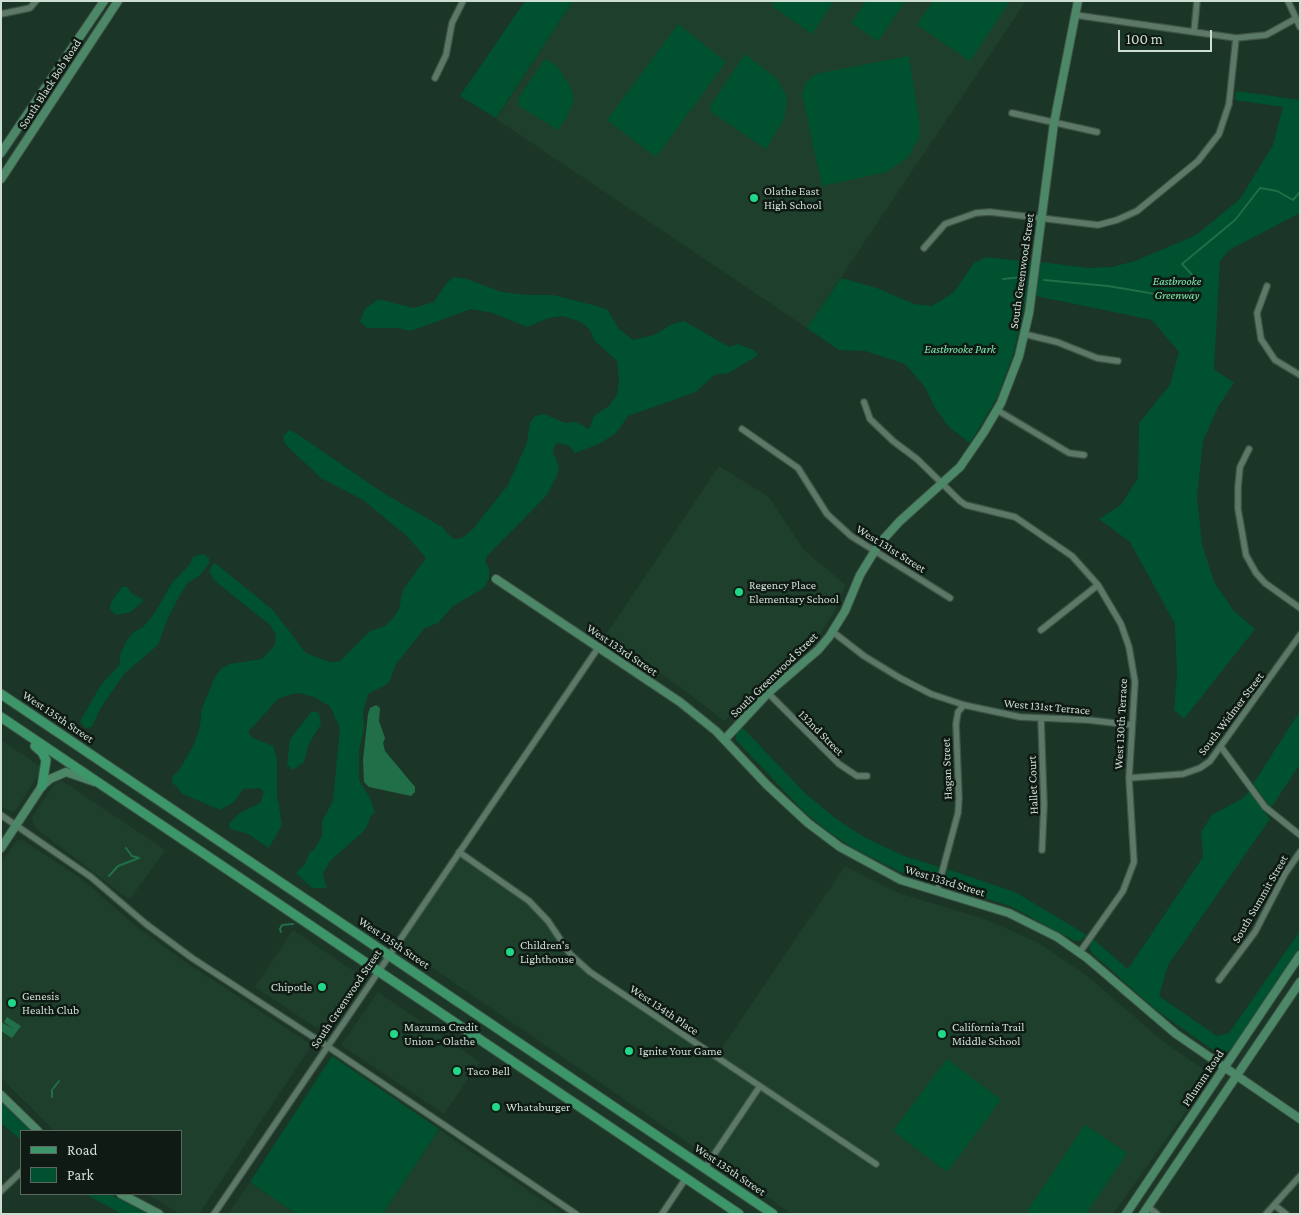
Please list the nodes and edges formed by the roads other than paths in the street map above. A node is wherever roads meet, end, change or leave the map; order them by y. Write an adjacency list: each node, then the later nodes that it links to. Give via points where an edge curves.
1 (36, 1): 8 (street, via 30,8)
2 (104, 1): 18 (street, South Black Bob Road)
3 (118, 1): 19 (street, South Black Bob Road)
4 (463, 1): 14 (street, via 452,23 446,55)
5 (1078, 1): 9 (street, South Greenwood Street)
6 (1197, 1): 12 (street)
7 (1288, 1): 10 (street)
8 (1, 14)
9 (1076, 15): 12 (street); 16 (street, South Greenwood Street)
10 (1294, 19): 11 (street); 13 (street, via 1266,35)
11 (1300, 27)
12 (1194, 32): 13 (street)
13 (1236, 38): 20 (street, via 1227,115 1214,143 1198,162 1149,204 1117,220 1098,225)
14 (435, 78)
15 (1012, 113): 16 (street)
16 (1054, 123): 17 (street); 20 (street, South Greenwood Street)
17 (1098, 132)
18 (1, 153)
19 (1, 179)
20 (1042, 220): 21 (street, via 990,212 966,214 945,224); 23 (street, South Greenwood Street)
21 (924, 248)
22 (1267, 286): 25 (street, via 1257,313 1261,339 1275,360)
23 (1024, 334): 24 (street, via 1057,342 1097,358); 27 (street, South Greenwood Street, via 1012,378)
24 (1118, 361)
25 (1300, 375)
26 (864, 402): 31 (street, West 130th Terrace, via 870,419)
27 (997, 410): 30 (street, via 1068,454); 31 (street, South Greenwood Street, via 969,455)
28 (742, 429): 32 (street, West 131st Street, via 798,468 837,524)
29 (1249, 449): 36 (street, via 1240,467 1238,487 1238,509 1246,555 1261,579)
30 (1084, 455)
31 (942, 484): 32 (street, South Greenwood Street, via 900,521); 34 (street, West 130th Terrace, via 966,505 1015,517 1030,526 1076,560)
32 (875, 551): 35 (street, West 131st Street); 38 (street, South Greenwood Street)
33 (496, 579): 40 (street, West 133rd Street)
34 (1098, 585): 37 (street); 47 (street, West 130th Terrace, via 1114,608 1130,646 1134,682)
35 (950, 598)
36 (1300, 608)
37 (1041, 630)
38 (832, 632): 41 (street, South Greenwood Street, via 818,650); 43 (street, West 131st Terrace, via 900,678 931,694)
39 (1300, 635): 49 (street, South Widmer Street)
40 (598, 648): 48 (street, West 133rd Street, via 680,702); 59 (street, South Greenwood Street)
41 (768, 693): 48 (street, South Greenwood Street); 50 (street, 132nd Street, via 839,764 857,776)
42 (1, 694): 63 (main road, West 135th Street)
43 (964, 705): 45 (street, West 131st Terrace, via 1004,715); 61 (street, Hagan Street, via 958,712 956,724 958,813)
44 (1, 717): 52 (main road)
45 (1041, 719): 47 (street, West 131st Terrace); 58 (street, Hallet Court)
46 (1, 723): 53 (main road, via 42,752 46,765)
47 (1132, 725): 51 (street, West 130th Terrace)
48 (725, 739): 61 (street, West 133rd Street, via 767,785 823,835 880,870)
49 (1221, 747): 51 (street, South Widmer Street, via 1205,764 1189,773); 56 (street, via 1265,807)
50 (867, 776)
51 (1128, 778): 62 (street, West 130th Terrace, via 1134,857 1132,873 1123,892)
52 (98, 782): 53 (street, via 66,772); 65 (main road)
53 (42, 786): 55 (street)
54 (1, 815): 55 (street)
55 (16, 826): 57 (street); 68 (street, via 91,877 170,943)
56 (1300, 835)
57 (1, 848)
58 (1042, 850)
59 (459, 852): 63 (street, South Greenwood Street); 71 (street, West 134th Place, via 529,901 548,921 570,954 590,972)
60 (1300, 852): 66 (street, South Summit Street, via 1280,882 1255,932)
61 (937, 892): 62 (street, West 133rd Street, via 974,901 1026,920)
62 (1080, 952): 69 (street, West 133rd Street, via 1158,1021)
63 (390, 955): 65 (street, South Greenwood Street); 76 (main road, West 135th Street)
64 (1300, 956): 69 (street, Pflumm Road)
65 (379, 971): 68 (street, South Greenwood Street); 79 (main road)
66 (1219, 980)
67 (1300, 982): 70 (street)
68 (327, 1046): 85 (street, South Greenwood Street); 86 (street)
69 (1224, 1067): 70 (street, West 133rd Street); 90 (street, Pflumm Road)
70 (1236, 1076): 73 (street, West 133rd Street); 83 (street)
71 (760, 1086): 75 (street, West 134th Place); 76 (street)
72 (1, 1095): 74 (street)
73 (1300, 1119)
74 (37, 1130)
75 (876, 1164)
76 (705, 1168): 89 (main road, West 135th Street)
77 (20, 1173): 80 (street)
78 (1300, 1176): 82 (street)
79 (686, 1178): 87 (street); 88 (main road)
80 (2, 1186)
81 (122, 1195): 84 (street)
82 (1274, 1206): 92 (street); 93 (street)
83 (1145, 1211): 91 (street)
84 (159, 1214)
85 (214, 1214)
86 (576, 1214)
87 (662, 1214)
88 (738, 1214)
89 (773, 1214)
90 (1126, 1214)
91 (1157, 1214)
92 (1266, 1214)
93 (1286, 1214)

